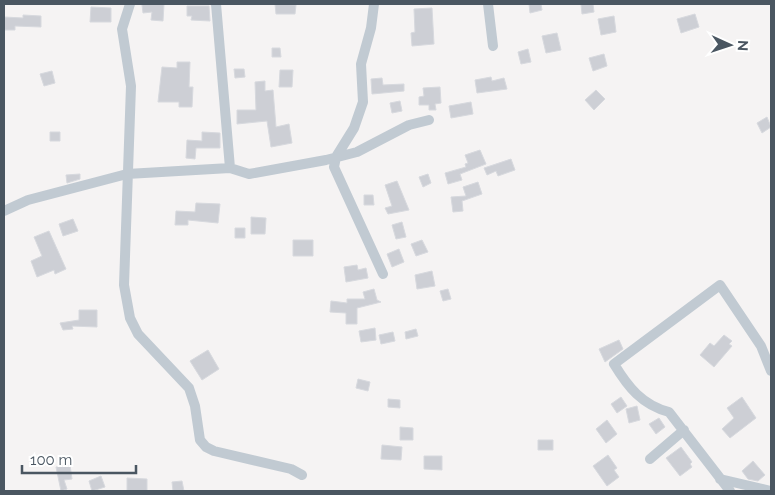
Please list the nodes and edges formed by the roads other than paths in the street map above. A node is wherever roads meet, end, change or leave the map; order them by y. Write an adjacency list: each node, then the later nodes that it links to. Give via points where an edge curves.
1 (130, 4): 9 (street, via 122,29 131,86)
2 (216, 4): 8 (street)
3 (374, 4): 7 (street, via 361,64 364,102 354,128)
4 (488, 4): 5 (street)
5 (493, 46)
6 (429, 120): 7 (street, via 409,125 358,152)
7 (336, 157): 8 (street, via 249,174); 11 (street, via 334,166)
8 (230, 168): 9 (street)
9 (128, 174): 10 (street, via 28,200); 15 (street, via 124,285 130,318 138,334 189,388 200,440 206,447 292,469)
10 (4, 210)
11 (383, 274)
12 (771, 370): 13 (street, via 761,346 720,285 614,364 626,384 653,408 669,412)
13 (684, 430): 14 (street); 16 (street)
14 (650, 459)
15 (302, 476)
16 (720, 479): 17 (street); 18 (street)
17 (730, 491)
18 (771, 491)

